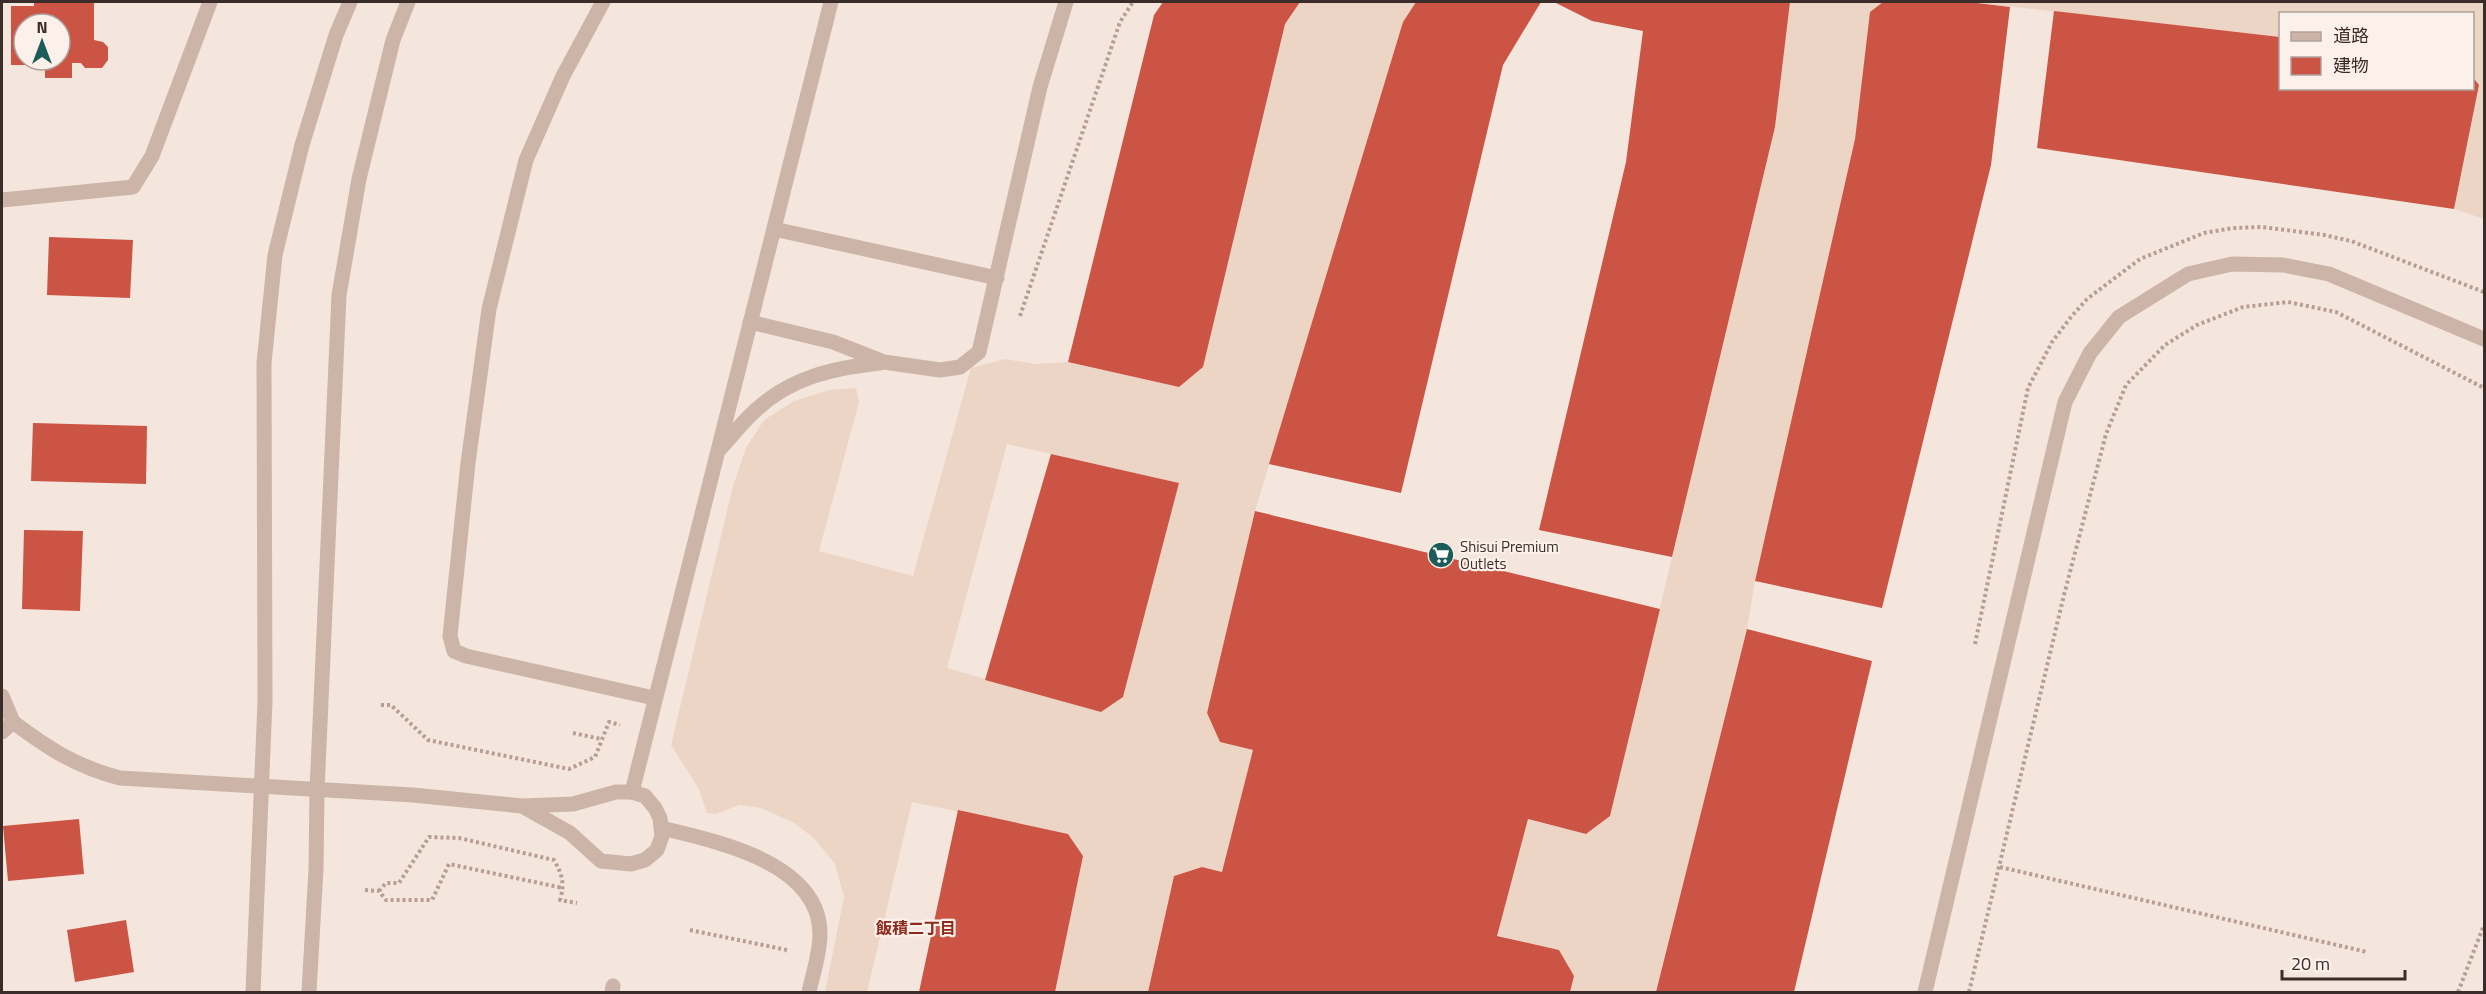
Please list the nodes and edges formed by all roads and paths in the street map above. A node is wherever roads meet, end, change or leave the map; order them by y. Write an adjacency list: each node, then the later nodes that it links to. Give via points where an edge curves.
1 (210, 2): 8 (street, via 152,156 133,187)
2 (350, 2): 26 (street, via 302,145 275,255 264,363)
3 (408, 2): 27 (street, via 393,40 359,179 339,295)
4 (603, 2): 20 (street, via 563,76 526,160 489,309 450,636 454,651 466,656)
5 (831, 2): 9 (street)
6 (1066, 2): 10 (street, via 1040,87)
7 (1133, 2): 13 (path, via 1120,22)
8 (2, 200)
9 (774, 228): 10 (street); 12 (street)
10 (997, 278): 15 (street, via 978,352 960,367 940,370)
11 (2484, 292): 18 (path, via 2351,242 2262,227 2204,233 2140,259 2071,316 2028,388)
12 (750, 322): 15 (street, via 833,342); 17 (street)
13 (1017, 325)
14 (2484, 339): 43 (street, via 2330,274 2283,265 2232,264 2188,274 2119,317 2090,353 2065,402)
15 (884, 362): 17 (street, via 842,367 792,385 756,409)
16 (2484, 388): 31 (path, via 2336,312 2288,302 2243,307 2196,325 2165,345 2126,385 2106,434)
17 (718, 451): 20 (street)
18 (1972, 656)
19 (2, 696): 23 (street)
20 (654, 698): 28 (street)
21 (381, 705): 25 (path, via 391,705 428,740 569,769 595,757)
22 (627, 726): 25 (path, via 609,723)
23 (7, 727): 26 (street, via 91,771 110,776)
24 (573, 733): 25 (path)
25 (601, 739)
26 (262, 788): 27 (street); 40 (street)
27 (317, 791): 29 (street, via 413,795); 41 (street)
28 (632, 792): 29 (street, via 616,792 573,804); 30 (street, via 645,796 655,808)
29 (522, 806): 30 (street, via 570,833 601,861 616,864 645,860 657,850)
30 (661, 828): 42 (street, via 755,855 800,886 818,917 820,935)
31 (2000, 867): 38 (path); 44 (path)
32 (563, 888): 34 (path, via 449,864 432,900 386,900); 34 (path, via 563,875 554,860 459,838 429,837 399,883 386,883); 35 (path, via 560,900)
33 (365, 890): 34 (path)
34 (379, 891)
35 (577, 903)
36 (2484, 925): 45 (path)
37 (690, 930): 39 (path, via 787,950)
38 (2367, 952)
39 (784, 961)
40 (254, 993)
41 (309, 993)
42 (809, 993)
43 (1924, 993)
44 (1969, 993)
45 (2458, 993)

